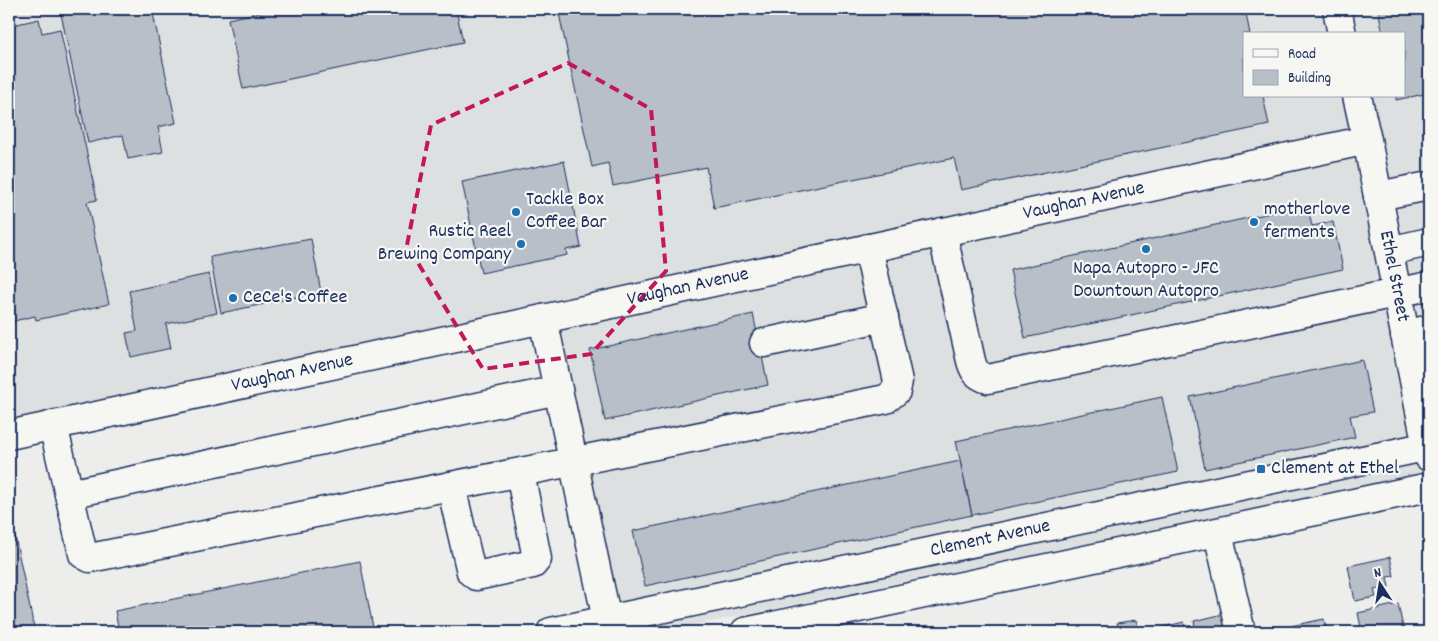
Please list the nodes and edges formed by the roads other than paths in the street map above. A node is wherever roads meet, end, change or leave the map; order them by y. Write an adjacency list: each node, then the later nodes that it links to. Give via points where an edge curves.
1 (1337, 9): 2 (street)
2 (1342, 32)
3 (1357, 98): 4 (street, Ethel Street)
4 (1367, 140): 6 (street, Ethel Street); 7 (street, Vaughan Avenue)
5 (1429, 186): 6 (street)
6 (1378, 196): 10 (street, Ethel Street)
7 (942, 232): 9 (street, Vaughan Avenue); 12 (street, via 974,371 988,379)
8 (1429, 242): 10 (street)
9 (868, 248): 13 (street); 14 (street, Vaughan Avenue)
10 (1389, 251): 12 (street, Ethel Street)
11 (1429, 286): 12 (street)
12 (1397, 293): 15 (street, Ethel Street)
13 (884, 317): 16 (street); 21 (street, via 898,381 896,391 886,399)
14 (543, 319): 17 (street); 18 (street, Vaughan Avenue)
15 (1417, 332): 20 (street, Ethel Street)
16 (764, 343)
17 (558, 390): 21 (street); 25 (street)
18 (53, 425): 19 (street, Vaughan Avenue); 25 (street)
19 (9, 435)
20 (1429, 450): 27 (street, Clement Avenue)
21 (573, 462): 22 (street); 27 (street)
22 (520, 472): 23 (street); 23 (street, via 537,559 533,564 476,576 471,572)
23 (451, 486): 25 (street, via 90,558 83,554)
24 (1429, 488): 26 (street, Clement Avenue)
25 (69, 494)
26 (1218, 533): 29 (street, Clement Avenue); 30 (street)
27 (607, 620): 28 (street, Clement Avenue)
28 (551, 632)
29 (745, 632)
30 (1241, 632)

